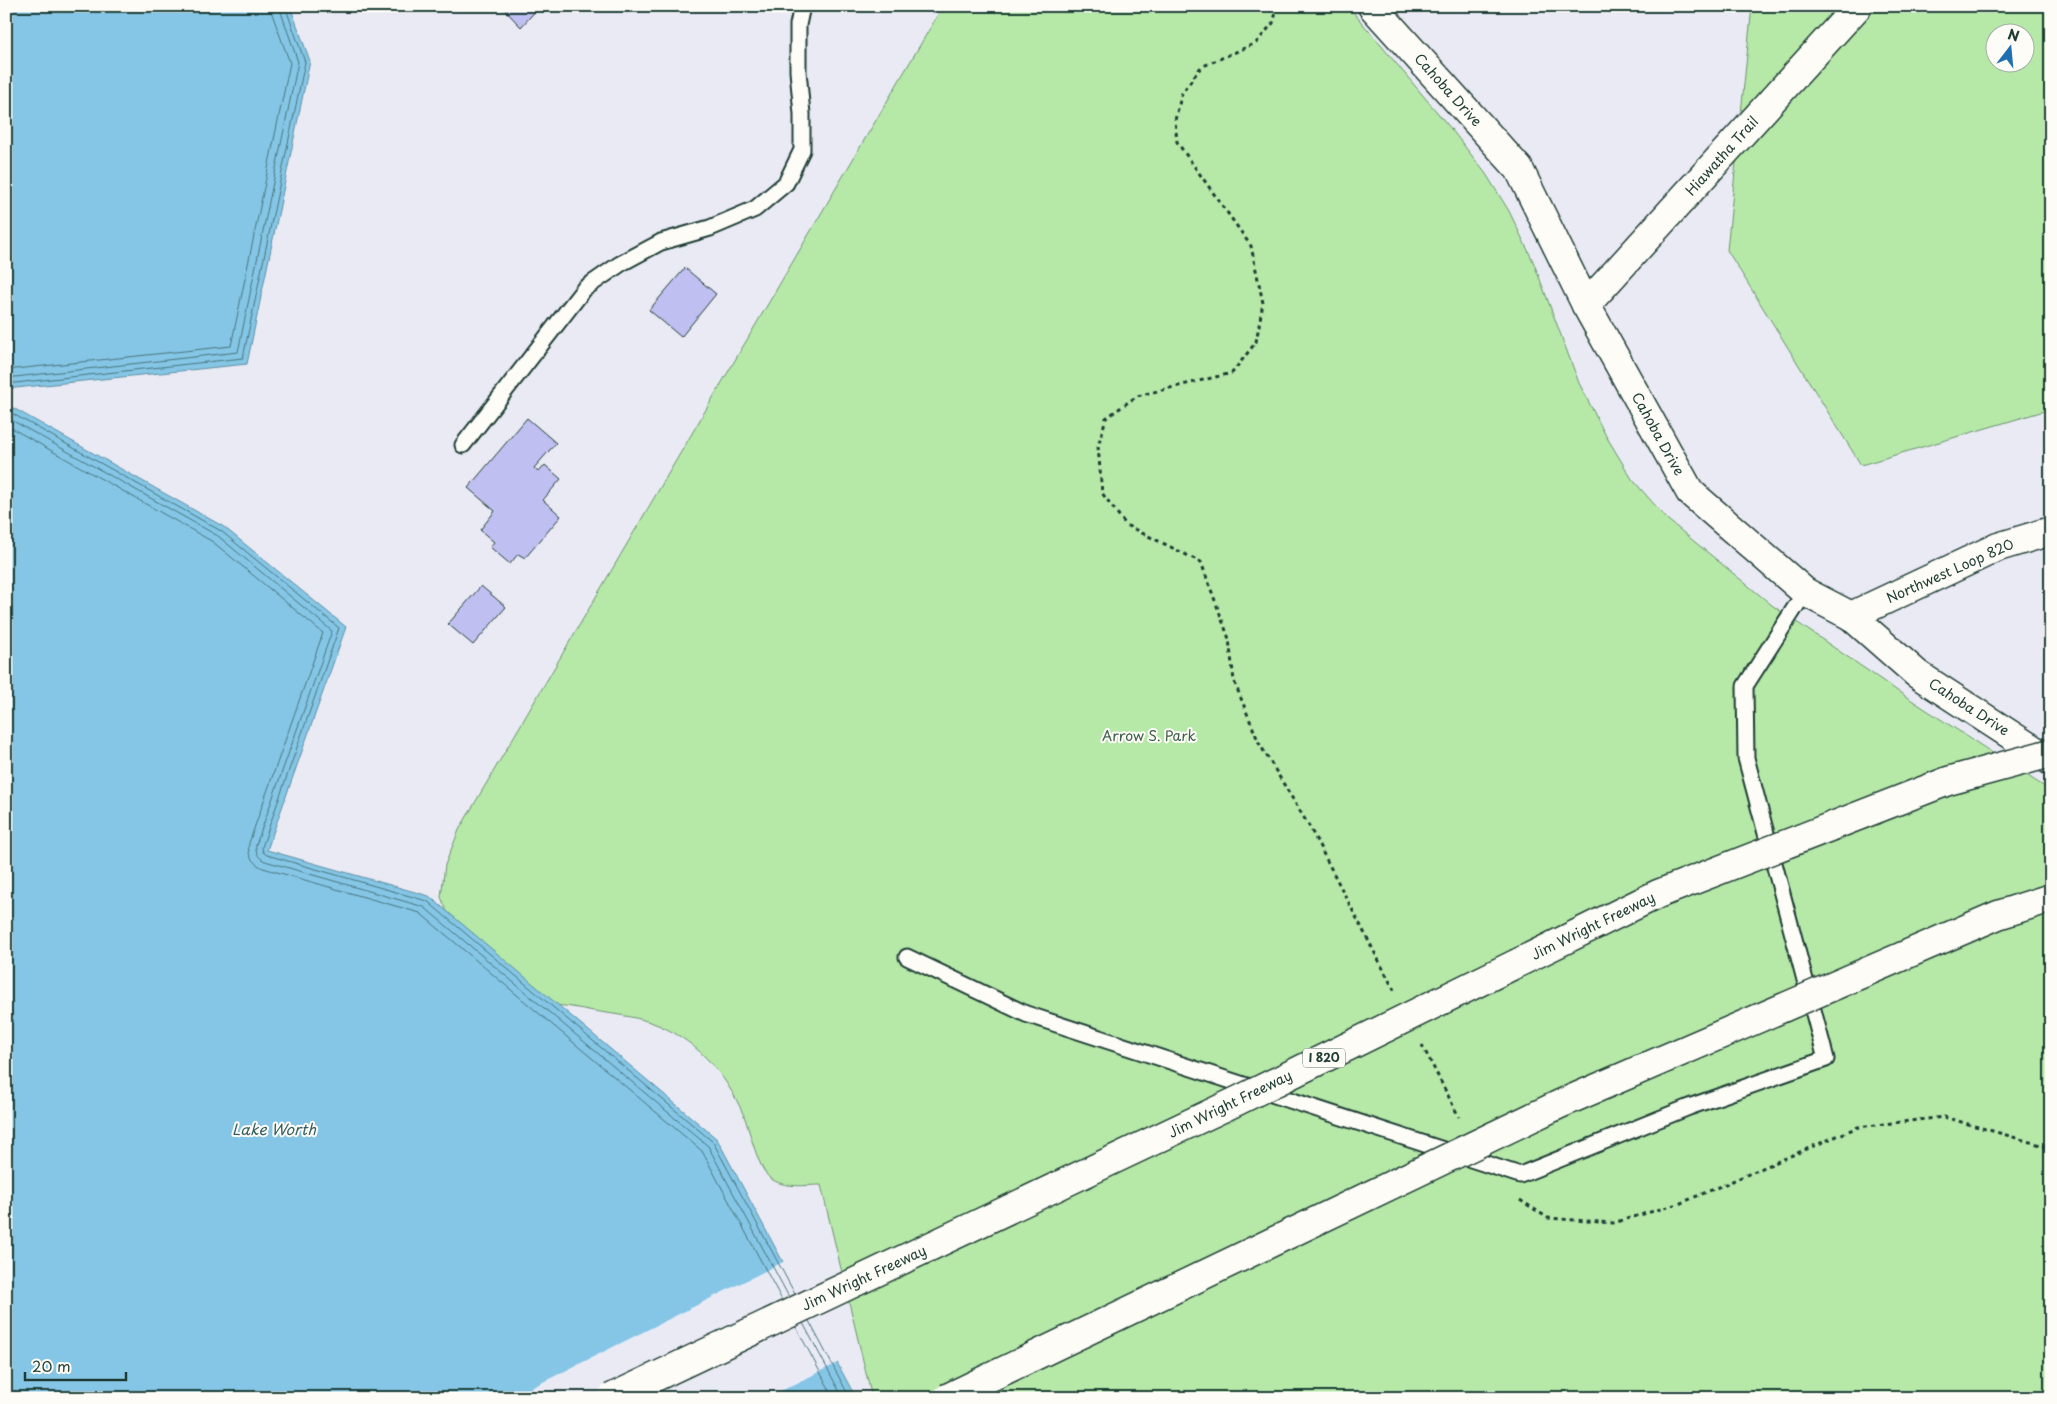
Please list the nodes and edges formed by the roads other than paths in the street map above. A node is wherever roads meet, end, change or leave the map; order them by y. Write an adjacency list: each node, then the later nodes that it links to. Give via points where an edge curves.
1 (802, 6): 5 (lane, via 798,26 802,150 786,183 755,209 710,228 661,242 584,288)
2 (1372, 6): 4 (main road, Cahoba Drive, via 1519,168)
3 (1858, 6): 4 (main road, Hiawatha Trail)
4 (1586, 305): 7 (main road, Cahoba Drive, via 1690,492)
5 (463, 446)
6 (2051, 531): 8 (main road, Northwest Loop 820, via 1998,547)
7 (1805, 592): 8 (main road, Cahoba Drive); 12 (lane, via 1745,686 1746,758 1826,1059 1689,1107 1520,1176 1026,1014)
8 (1851, 616): 10 (main road, Cahoba Drive, via 1917,674)
9 (2051, 752): 13 (main road, Jim Wright Freeway / I 820, bridge, via 1948,780 1658,894 1237,1101)
10 (2051, 761)
11 (2051, 898): 14 (main road, bridge, via 1998,915 1560,1104)
12 (907, 958)
13 (611, 1398)
14 (947, 1398)

